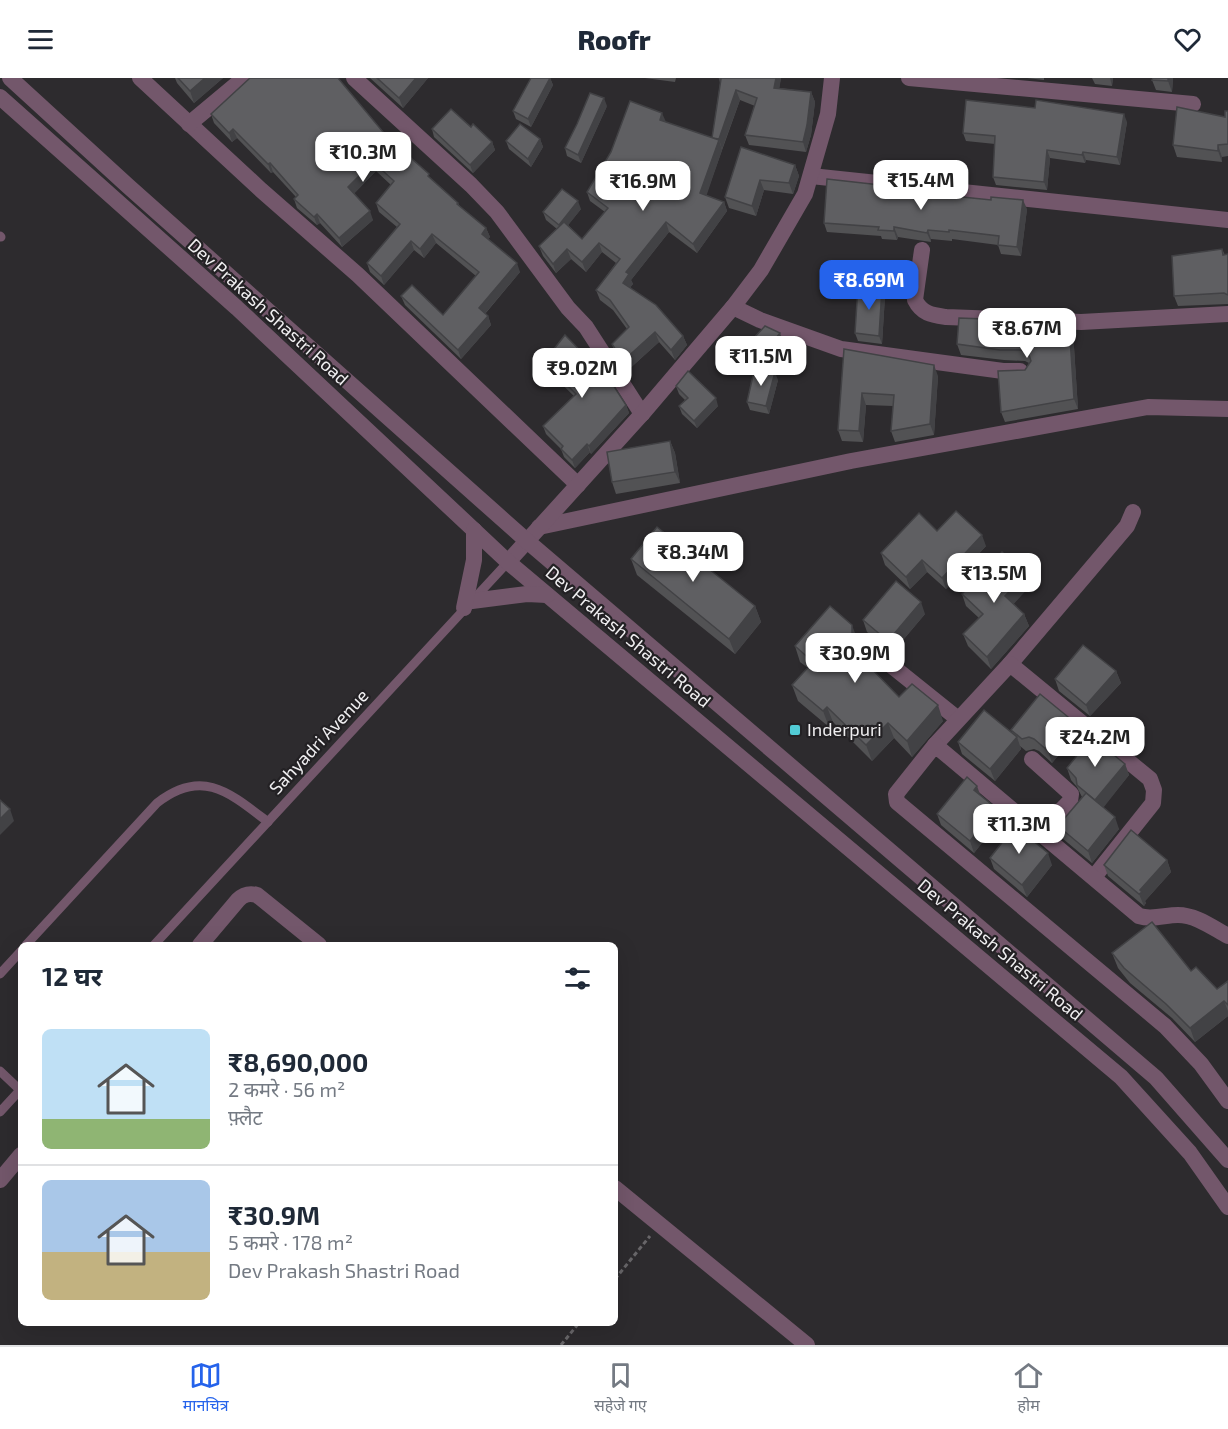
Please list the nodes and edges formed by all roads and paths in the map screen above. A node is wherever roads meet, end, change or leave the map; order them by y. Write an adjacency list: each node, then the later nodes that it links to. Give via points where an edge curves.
1 (10, 78): 22 (street, Dev Prakash Shastri Road)
2 (140, 78): 9 (street)
3 (244, 78): 9 (street)
4 (354, 78): 17 (street, via 497,212 586,327)
5 (832, 78): 10 (street, via 828,114)
6 (909, 78): 8 (street)
7 (0, 97): 21 (street, Dev Prakash Shastri Road, via 237,308)
8 (1193, 104)
9 (189, 124): 18 (street, via 357,275)
10 (811, 176): 11 (street); 13 (street, via 796,211)
11 (1228, 220)
12 (922, 250): 14 (street, via 915,300 927,313 946,317 1081,322)
13 (733, 308): 15 (street, via 841,348); 17 (street)
14 (1228, 314)
15 (1024, 371)
16 (1228, 409): 20 (street, via 1148,407 851,461)
17 (642, 414): 18 (street)
18 (578, 485): 20 (street)
19 (1132, 512): 27 (street, via 1126,526)
20 (539, 527): 22 (street)
21 (474, 530): 23 (street, Dev Prakash Shastri Road); 25 (street)
22 (527, 541): 23 (street); 47 (street, Dev Prakash Shastri Road, via 1156,1078)
23 (508, 562): 24 (street, Dev Prakash Shastri Road); 25 (lane, Sahyadri Avenue)
24 (547, 595): 25 (street, via 527,594); 50 (street, Dev Prakash Shastri Road, via 1121,1077 1190,1153)
25 (468, 605): 31 (lane, Sahyadri Avenue)
26 (867, 646): 28 (street)
27 (1010, 664): 28 (street); 33 (street, via 1150,779 1154,795 1149,808)
28 (958, 718): 29 (street)
29 (935, 745): 32 (street); 44 (street, via 897,791 897,802 1165,1026 1201,1064)
30 (1032, 759): 32 (street, via 1071,794 1070,801)
31 (268, 822): 35 (lane, via 234,795 206,786 188,785 171,792); 36 (lane, Sahyadri Avenue)
32 (1041, 832): 33 (street)
33 (1094, 877): 34 (street, via 1139,916 1181,915)
34 (1228, 936)
35 (29, 942)
36 (157, 942)
37 (203, 942): 38 (street, via 238,900 250,893)
38 (315, 942)
39 (18, 954): 40 (lane)
40 (0, 974)
41 (0, 1071): 42 (lane)
42 (18, 1087)
43 (18, 1093): 45 (lane)
44 (1228, 1101)
45 (0, 1112)
46 (18, 1159): 48 (street)
47 (1228, 1160)
48 (0, 1180)
49 (618, 1190): 51 (street)
50 (1228, 1207)
51 (659, 1224): 52 (path); 55 (street)
52 (618, 1275)
53 (577, 1326): 54 (path)
54 (561, 1345)
55 (807, 1345)

